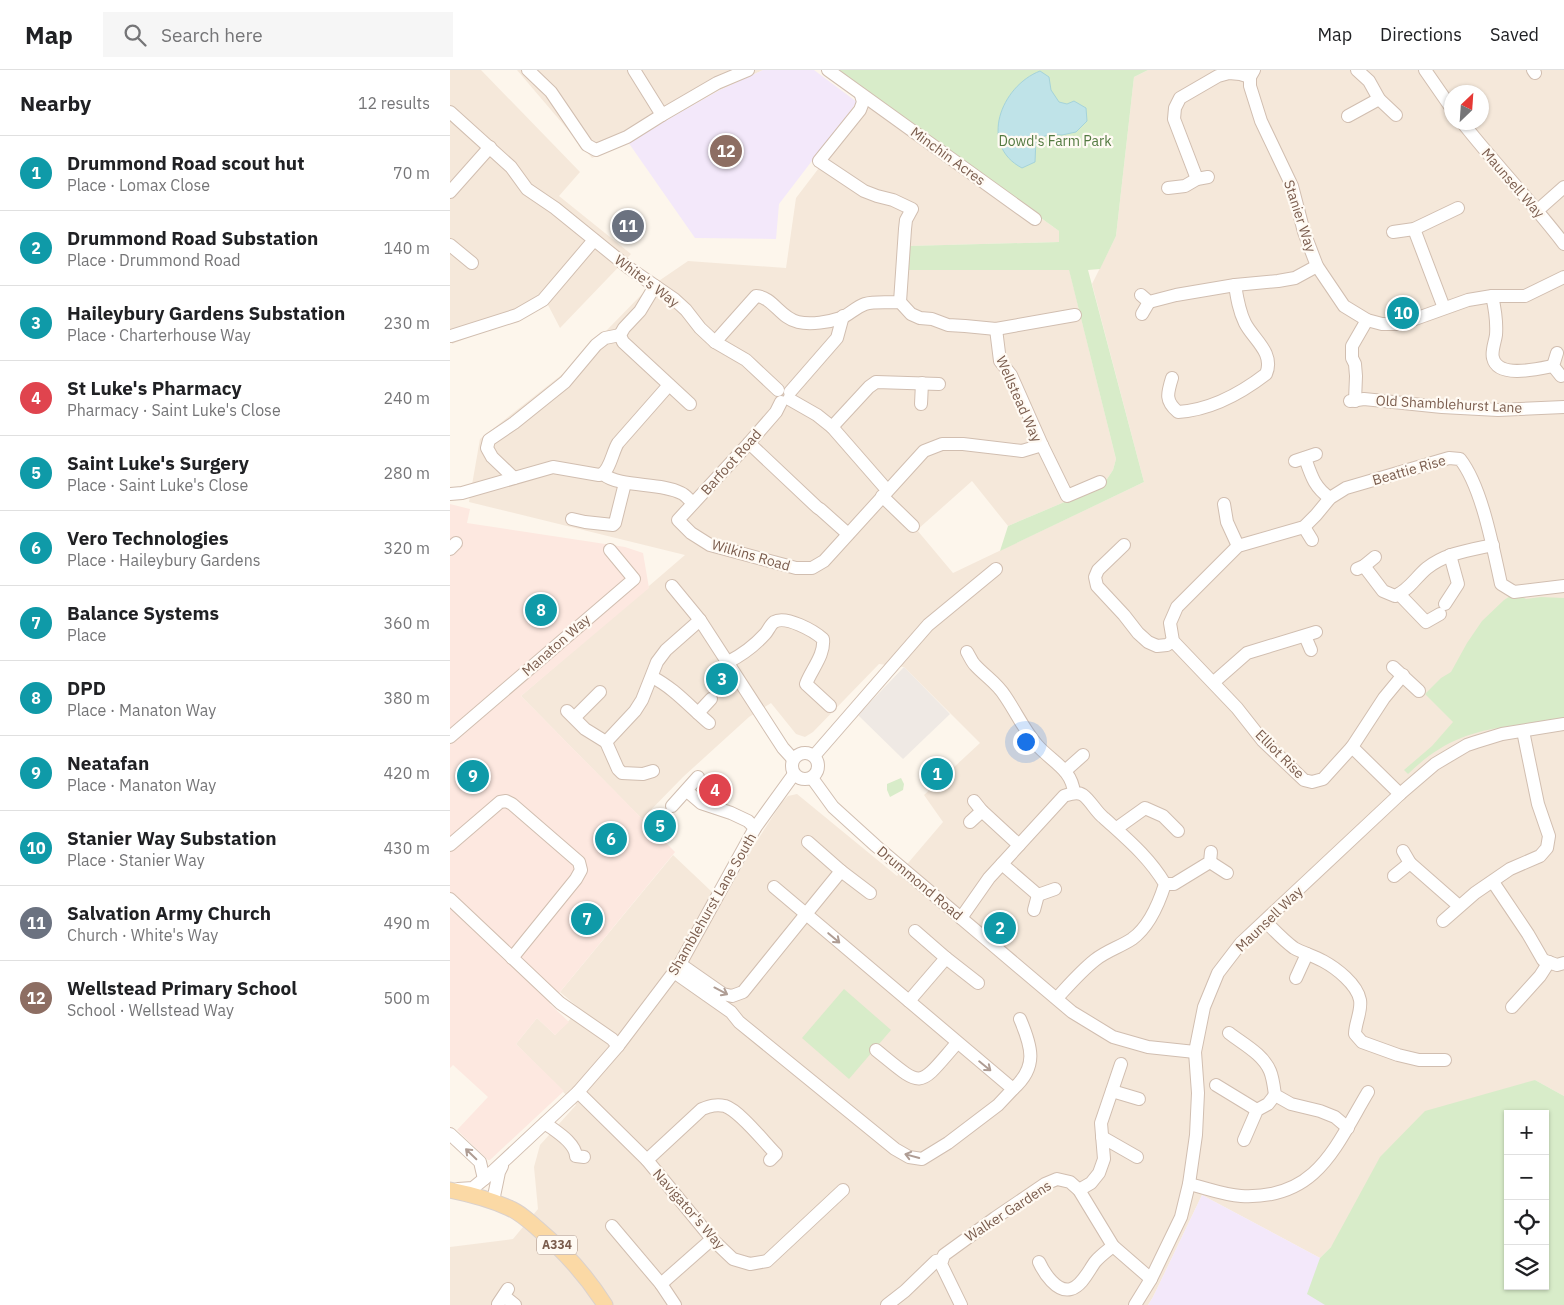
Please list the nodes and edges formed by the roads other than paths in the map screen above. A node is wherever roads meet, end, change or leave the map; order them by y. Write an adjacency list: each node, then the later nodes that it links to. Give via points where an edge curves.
1 (528, 70): 12 (street, via 551,92 587,145 596,150 627,138)
2 (634, 70): 12 (street)
3 (748, 70): 12 (street)
4 (828, 70): 8 (street)
5 (1357, 70): 10 (street, via 1369,81)
6 (1425, 70): 9 (street)
7 (1252, 74): 18 (street, via 1218,76 1180,98 1174,120 1203,178); 29 (street, Stanier Way, via 1250,86 1261,121 1292,186)
8 (861, 95): 22 (street, Minchin Acres); 34 (street, via 860,110 819,160 864,191 912,210 906,220)
9 (1444, 97)
10 (1378, 99): 13 (street); 14 (street)
11 (450, 112): 16 (street, White's Way)
12 (662, 115)
13 (1396, 115)
14 (1348, 116)
15 (1469, 130): 21 (street, Maunsell Way)
16 (490, 146): 19 (street); 25 (street, White's Way, via 527,189)
17 (1564, 187): 21 (street)
18 (1168, 188)
19 (450, 192)
20 (1458, 208): 23 (street)
21 (1538, 210): 26 (street, Maunsell Way)
22 (1034, 219)
23 (1414, 229): 24 (street); 35 (street)
24 (1393, 232)
25 (594, 240): 32 (street, White's Way); 42 (street, via 544,300 517,315)
26 (1564, 244)
27 (450, 245): 28 (street)
28 (472, 262)
29 (1317, 266): 31 (street, via 1296,278); 39 (street, Stanier Way, via 1344,306)
30 (1564, 277): 33 (street, Stanier Way, via 1526,296)
31 (1235, 285): 36 (street, via 1145,299); 45 (street, via 1245,324 1261,344 1268,361 1266,374 1228,399 1186,412 1178,412 1162,391)
32 (655, 286): 41 (street); 43 (street, White's Way, via 686,310)
33 (1492, 296): 35 (street, Stanier Way); 44 (street, via 1496,333 1493,358 1498,367 1528,370 1555,360)
34 (900, 302): 38 (street, via 865,304); 40 (street, via 920,318 948,325)
35 (1444, 308): 39 (street, Stanier Way, via 1401,324)
36 (1142, 314)
37 (1075, 315): 40 (street)
38 (844, 316): 43 (street, via 820,322 798,322 785,316 762,296 756,296); 49 (street, Barfoot Road, via 837,338)
39 (1367, 320): 52 (street, Old Shamblehurst Lane, via 1352,346 1358,403 1498,410)
40 (996, 329): 55 (street, Wellstead Way, via 1000,361 1011,375)
41 (620, 335): 48 (street, via 623,342); 58 (street, via 605,338 596,345 565,382 489,440 487,448 492,456)
42 (451, 336)
43 (716, 342): 49 (street, White's Way, via 746,360)
44 (1561, 376)
45 (1172, 378)
46 (922, 383): 47 (street); 51 (street); 53 (street, via 876,382)
47 (939, 384)
48 (670, 385): 50 (street); 57 (street, via 618,443)
49 (784, 396): 53 (street, White's Way); 54 (street, Barfoot Road, via 776,412)
50 (690, 404)
51 (921, 404)
52 (1564, 407)
53 (832, 427): 61 (street, White's Way)
54 (749, 443): 64 (street, Barfoot Road); 70 (street)
55 (1042, 445): 59 (street, via 1067,496); 61 (street, Wellstead Way, via 1022,451 963,444 931,447)
56 (1305, 458): 63 (street, via 1313,481)
57 (603, 474): 58 (street, via 552,468); 60 (street)
58 (514, 478): 62 (street)
59 (1100, 482)
60 (625, 483): 64 (street, via 677,491); 66 (street, via 613,525)
61 (884, 493): 68 (street, White's Way); 70 (street, Wilkins Road)
62 (450, 494)
63 (1330, 498): 69 (street, Beattie Rise); 73 (street, Beattie Rise, via 1346,488 1449,458 1460,459 1467,468 1481,504)
64 (693, 504): 67 (street, Barfoot Road)
65 (1224, 504): 74 (street, via 1224,523)
66 (572, 519)
67 (678, 520): 70 (street, Wilkins Road, via 710,545 796,568 818,565)
68 (913, 526)
69 (1304, 527): 71 (street); 74 (street, Beattie Rise)
70 (848, 534)
71 (1312, 540)
72 (1124, 545): 83 (street, via 1100,558 1097,586 1148,642 1157,646)
73 (1493, 545): 76 (street); 80 (street, Beattie Rise, via 1501,584 1514,592)
74 (1238, 546): 83 (street, via 1177,607 1170,623)
75 (610, 550): 97 (street, Manaton Way, via 634,579)
76 (1450, 555): 81 (street, via 1427,569); 81 (street, via 1458,584 1443,609 1426,622)
77 (1375, 557): 81 (street, via 1360,567 1383,591 1396,596)
78 (996, 570): 101 (street, via 928,625)
79 (672, 586): 82 (street)
80 (1564, 586)
81 (1399, 594)
82 (700, 620): 86 (street); 87 (street, via 666,650)
83 (1173, 642): 88 (street, Elliot Rise)
84 (1311, 650): 88 (street, via 1311,634 1262,647 1247,653)
85 (967, 652): 104 (street, via 1005,696 1037,745)
86 (728, 662): 92 (street, via 750,649 773,622 781,620 800,625 824,639 824,646 806,684); 102 (street, via 783,748)
87 (652, 677): 93 (street); 98 (street, via 635,711)
88 (1214, 682): 99 (street, Elliot Rise, via 1263,741 1304,780 1323,779)
89 (1419, 691): 99 (street, Elliot Rise, via 1398,671)
90 (600, 692): 98 (street, via 571,714 585,729)
91 (711, 699): 93 (street)
92 (830, 706)
93 (698, 713): 94 (street)
94 (709, 723)
95 (1564, 724): 96 (street, Maunsell Way)
96 (1523, 731): 110 (street, Maunsell Way, via 1466,746 1435,764); 125 (street, via 1538,804 1550,836 1547,848 1540,856)
97 (450, 737)
98 (606, 742): 103 (street, via 622,773)
99 (1352, 747): 110 (street)
100 (1083, 755): 104 (street)
101 (814, 756): 102 (street, via 803,753); 107 (street, via 818,771)
102 (794, 759): 105 (street, via 791,766)
103 (652, 771)
104 (1065, 771): 109 (street, via 1073,782)
105 (794, 774): 107 (street, via 804,780); 113 (street, Shamblehurst Lane South)
106 (698, 778): 108 (street)
107 (812, 778): 135 (street, Drummond Road, via 833,806)
108 (687, 791): 111 (street); 113 (street, via 700,803 731,813)
109 (1074, 793): 114 (street, via 1082,794 1103,818); 118 (street, via 1064,796)
110 (1400, 794): 136 (street, Maunsell Way)
111 (672, 806)
112 (970, 822): 118 (street, via 978,806)
113 (755, 828): 144 (street, Shamblehurst Lane South)
114 (1117, 828): 115 (street, via 1144,803); 126 (street, via 1154,865)
115 (1178, 831)
116 (809, 842): 122 (street)
117 (450, 845): 140 (street, via 500,802 506,801 579,862 581,870 576,879)
118 (1019, 845): 121 (street)
119 (1403, 851): 120 (street)
120 (1410, 863): 124 (street); 132 (street)
121 (1002, 864): 130 (street); 135 (street)
122 (842, 871): 129 (street); 134 (street)
123 (1227, 872): 126 (street, via 1211,857 1174,884)
124 (1394, 876)
125 (1493, 882): 132 (street); 142 (street, via 1543,960)
126 (1165, 884): 147 (street, via 1143,930 1096,958)
127 (774, 887): 134 (street)
128 (1055, 889): 130 (street)
129 (870, 892)
130 (1038, 895): 133 (street)
131 (450, 899): 140 (street)
132 (1459, 906): 137 (street)
133 (1034, 910)
134 (806, 914): 144 (street, one-way to 134, via 722,994 732,996 743,992); 148 (street, one-way to 148)
135 (961, 918): 147 (street, Drummond Road)
136 (1265, 921): 139 (street, via 1288,943); 155 (street, Maunsell Way, via 1241,943 1218,973 1204,1007)
137 (1443, 921)
138 (916, 931): 141 (street)
139 (1307, 954): 145 (street); 156 (street, via 1330,965 1356,991 1360,1000 1354,1034 1362,1042 1419,1060 1430,1054)
140 (512, 958): 153 (street, via 560,1003)
141 (946, 958): 146 (street); 148 (street)
142 (1549, 962): 143 (street, via 1556,965); 149 (street)
143 (1564, 963)
144 (677, 968): 153 (street, Shamblehurst Lane South); 159 (street, one-way to 144, via 998,1105 948,1143 922,1159 909,1158)
145 (1296, 978)
146 (978, 983)
147 (1057, 998): 155 (street, Drummond Road, via 1072,1012 1113,1037 1148,1047)
148 (909, 1001): 152 (street)
149 (1512, 1007)
150 (1020, 1019): 159 (street, via 1030,1048 1030,1065)
151 (1229, 1033): 163 (street, via 1275,1069)
152 (957, 1043): 154 (street, via 931,1073 916,1080); 159 (street, one-way to 159)
153 (618, 1046): 161 (street, Shamblehurst Lane South)
154 (876, 1050)
155 (1195, 1052): 177 (street, Maunsell Way, via 1198,1093)
156 (1445, 1060)
157 (1121, 1064): 160 (street)
158 (1216, 1084): 165 (street)
159 (1013, 1089)
160 (1112, 1091): 164 (street); 169 (street, via 1101,1123)
161 (578, 1092): 166 (street, Shamblehurst Lane South); 174 (street, Navigator's Way)
162 (1368, 1092): 167 (street)
163 (1275, 1095): 165 (street); 167 (street, via 1291,1104 1335,1117)
164 (1139, 1099)
165 (1257, 1110): 170 (street)
166 (545, 1123): 173 (street, via 568,1141); 175 (street, Shamblehurst Lane South)
167 (1348, 1128): 177 (street, via 1325,1162 1296,1187 1276,1193 1240,1196)
168 (450, 1134): 176 (street, one-way to 168, via 480,1162)
169 (1102, 1137): 171 (street); 180 (street, via 1104,1159 1099,1173 1091,1183)
170 (1244, 1140)
171 (1137, 1157)
172 (776, 1158): 174 (street, via 734,1110 713,1105 702,1109)
173 (577, 1159)
174 (647, 1160): 184 (street, Navigator's Way)
175 (504, 1161): 176 (street, Shamblehurst Lane South); 182 (street, Shamblehurst Lane South, via 498,1172)
176 (484, 1179): 178 (street, Shamblehurst Lane South, via 473,1188)
177 (1189, 1184): 188 (street, Maunsell Way, via 1181,1217)
178 (450, 1190): 182 (main road, A334)
179 (843, 1190): 184 (street, Navigator's Way, via 837,1206 767,1261 750,1264 733,1259)
180 (1078, 1190): 185 (street); 186 (street, Walker Gardens, via 1070,1182 1057,1179 1044,1184)
181 (450, 1199): 182 (main road, A334)
182 (493, 1201): 192 (main road, A334, via 523,1216 560,1248)
183 (619, 1231): 189 (street)
184 (712, 1239): 189 (street)
185 (1113, 1246): 187 (street, via 1071,1289 1063,1288); 188 (street)
186 (941, 1260): 194 (street, Walker Gardens); 195 (street)
187 (1040, 1270)
188 (1151, 1279): 196 (street, Maunsell Way)
189 (661, 1284): 193 (street)
190 (503, 1296): 191 (street)
191 (515, 1305)
192 (605, 1305)
193 (675, 1305)
194 (887, 1305)
195 (962, 1305)
196 (1134, 1305)

